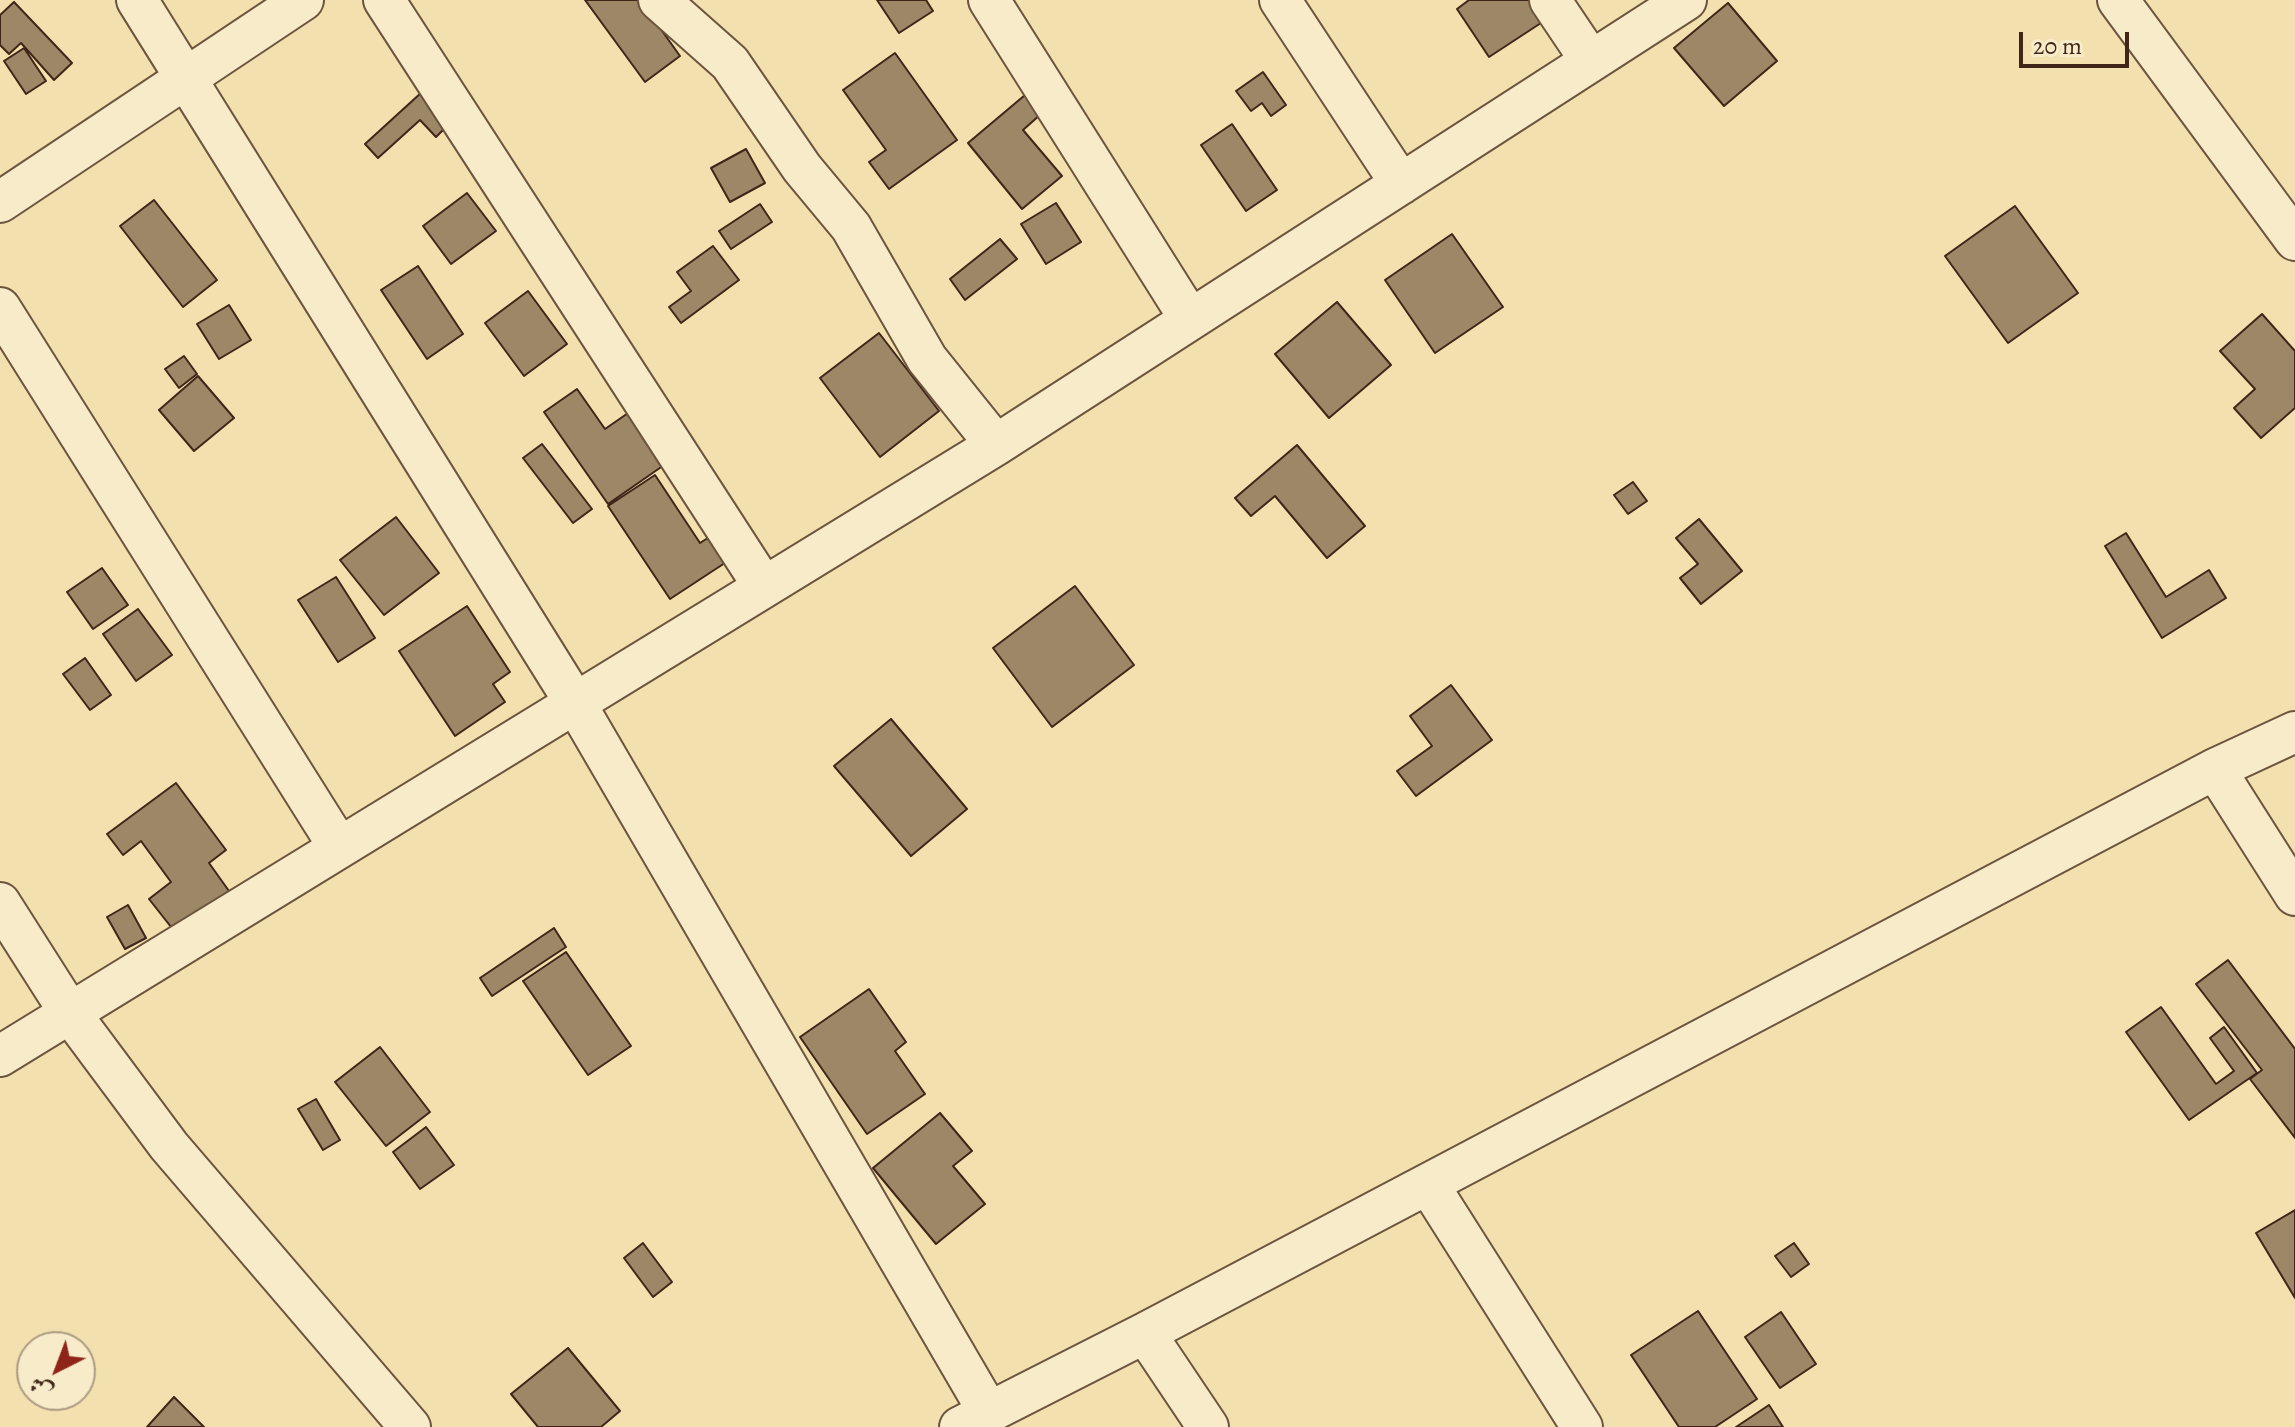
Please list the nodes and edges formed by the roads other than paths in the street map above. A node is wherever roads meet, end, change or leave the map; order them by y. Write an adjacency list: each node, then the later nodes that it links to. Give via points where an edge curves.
1 (137, 0): 11 (street)
2 (303, 0): 11 (street)
3 (384, 0): 18 (street)
4 (659, 0): 17 (street, via 730,63 802,168 851,227 927,359)
5 (989, 0): 16 (street)
6 (1280, 0): 12 (street)
7 (1550, 0): 10 (street)
8 (1686, 0): 10 (street)
9 (2118, 0): 14 (street)
10 (1591, 61): 12 (street)
11 (187, 77): 13 (street); 19 (street)
12 (1401, 184): 16 (street)
13 (0, 202)
14 (2295, 240)
15 (0, 308): 22 (street)
16 (1190, 319): 17 (street)
17 (996, 445): 18 (street)
18 (764, 587): 19 (street)
19 (574, 701): 22 (street); 29 (street)
20 (2295, 732): 21 (street)
21 (2215, 769): 23 (street); 27 (street)
22 (339, 847): 25 (street)
23 (2295, 895)
24 (0, 903): 25 (street)
25 (70, 1013): 26 (street); 30 (street, via 169,1146)
26 (0, 1056)
27 (1428, 1184): 28 (street); 32 (street)
28 (1145, 1333): 29 (street); 31 (street)
29 (974, 1419)
30 (410, 1427)
31 (1208, 1427)
32 (1582, 1427)

